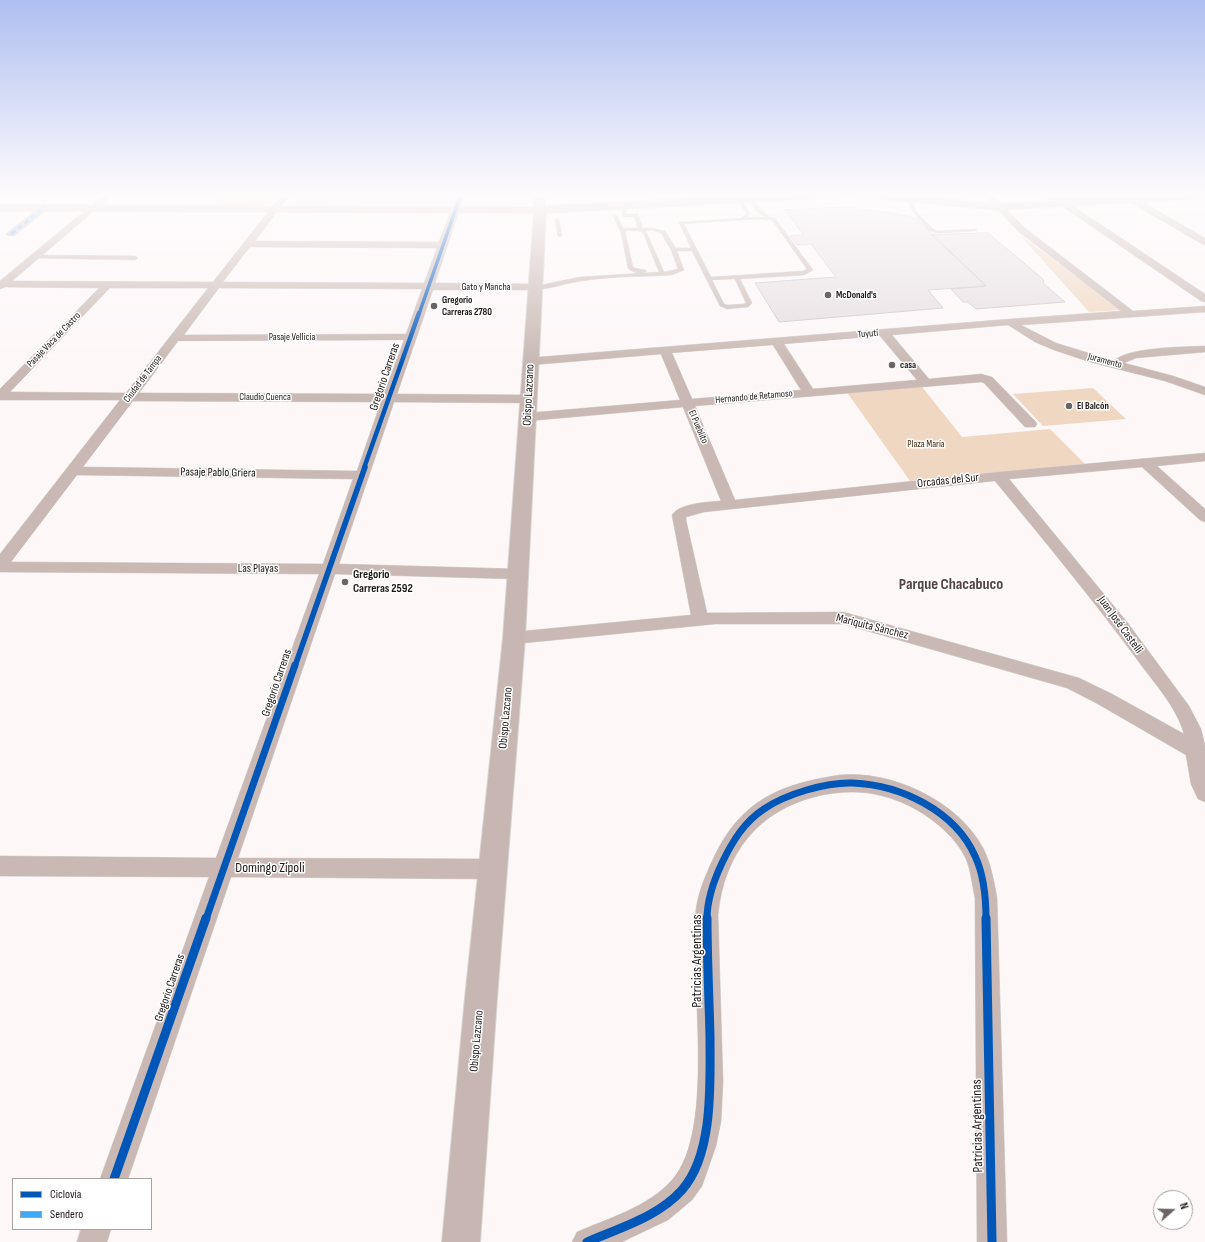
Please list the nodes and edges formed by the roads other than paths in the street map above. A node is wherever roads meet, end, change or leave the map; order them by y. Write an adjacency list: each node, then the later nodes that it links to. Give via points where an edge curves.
1 (40, 252): 12 (street)
2 (241, 252): 21 (street, Ciudad de Tampa)
3 (441, 252): 22 (street, Gregorio Carreras)
4 (538, 252): 17 (main road, Obispo Lazcano)
5 (628, 252): 14 (lane, via 633,270)
6 (653, 252): 14 (lane)
7 (675, 252): 14 (lane, via 680,270 672,273)
8 (696, 252): 16 (lane)
9 (797, 252): 15 (lane, via 810,270 804,273)
10 (1050, 252): 25 (street)
11 (1135, 252): 23 (street)
12 (34, 257): 13 (lane); 19 (street)
13 (135, 258)
14 (661, 272): 18 (lane, Gato y Mancha)
15 (737, 278): 16 (lane); 16 (lane, via 749,303 746,306 722,305)
16 (709, 279)
17 (536, 282): 18 (lane, Gato y Mancha); 18 (lane, Gato y Mancha, via 548,286); 22 (street, Gato y Mancha); 33 (main road, Obispo Lazcano)
18 (563, 282)
19 (1, 285): 20 (street, Gato y Mancha)
20 (107, 285): 21 (street, Gato y Mancha); 38 (street, Pasaje Vaca de Castro)
21 (215, 285): 22 (street, Gato y Mancha); 29 (street, Ciudad de Tampa)
22 (430, 287): 28 (street, Gregorio Carreras)
23 (1205, 299)
24 (1205, 309): 25 (street, Tuyutí)
25 (1131, 314): 26 (street, Tuyutí)
26 (1010, 322): 27 (street, Tuyutí); 34 (street, Juramento, via 1058,348)
27 (884, 333): 30 (street, Tuyutí); 35 (street)
28 (411, 337): 29 (street, Pasaje Vellicia); 40 (street, Gregorio Carreras)
29 (174, 338): 39 (street, Ciudad de Tampa)
30 (776, 341): 32 (street, Tuyutí); 37 (street)
31 (1205, 349): 34 (street, via 1134,355)
32 (665, 350): 33 (street, Tuyutí); 42 (street, El Pueblito)
33 (531, 361): 41 (main road, Obispo Lazcano)
34 (1117, 364): 36 (street, Juramento)
35 (926, 382): 37 (street, Hernando de Retamoso); 44 (street, Hernando de Retamoso, via 981,378 988,380)
36 (1205, 391)
37 (809, 392): 42 (street, Hernando de Retamoso)
38 (0, 396): 39 (street, Claudio Cuenca)
39 (130, 397): 40 (street, Claudio Cuenca); 47 (street, Ciudad de Tampa)
40 (390, 397): 41 (street, Claudio Cuenca); 48 (street, Gregorio Carreras)
41 (529, 399): 43 (main road, Obispo Lazcano)
42 (687, 402): 43 (street, Hernando de Retamoso); 50 (street, El Pueblito)
43 (528, 417): 54 (main road, Obispo Lazcano)
44 (1030, 424)
45 (1205, 457): 46 (street, Orcadas del Sur)
46 (1146, 462): 49 (street, Orcadas del Sur); 51 (street)
47 (72, 471): 48 (street, Pasaje Pablo Griera); 52 (street, Ciudad de Tampa)
48 (363, 475): 53 (street, Gregorio Carreras)
49 (999, 476): 50 (street, Orcadas del Sur); 57 (street, Juan José Castelli, via 1100,596 1161,680 1188,720)
50 (730, 504): 55 (street, Orcadas del Sur, via 692,509 679,515)
51 (1205, 517)
52 (0, 566): 53 (street, Las Playas)
53 (329, 569): 54 (street, Las Playas); 60 (street, Gregorio Carreras)
54 (516, 574): 56 (main road, Obispo Lazcano)
55 (700, 619): 56 (street, Mariquita Sánchez); 57 (street, Mariquita Sánchez, via 828,617 863,623 1073,683)
56 (514, 638): 61 (main road, Obispo Lazcano)
57 (1200, 754): 58 (street, Juan José Castelli, via 1198,778)
58 (1205, 793)
59 (0, 866): 60 (street, Domingo Zípoli)
60 (224, 868): 61 (street, Domingo Zípoli); 62 (street, Gregorio Carreras)
61 (492, 869): 65 (main road, Obispo Lazcano)
62 (114, 1178)
63 (96, 1230): 64 (street)
64 (92, 1242)
65 (461, 1242)
66 (587, 1242): 67 (street, Patricias Argentinas, via 657,1211 675,1198 692,1177 705,1140 711,1096 707,914 714,879 733,839 743,825 775,802 793,794 851,783 896,792 930,808 962,836 975,856 982,878 986,898)
67 (992, 1242)

